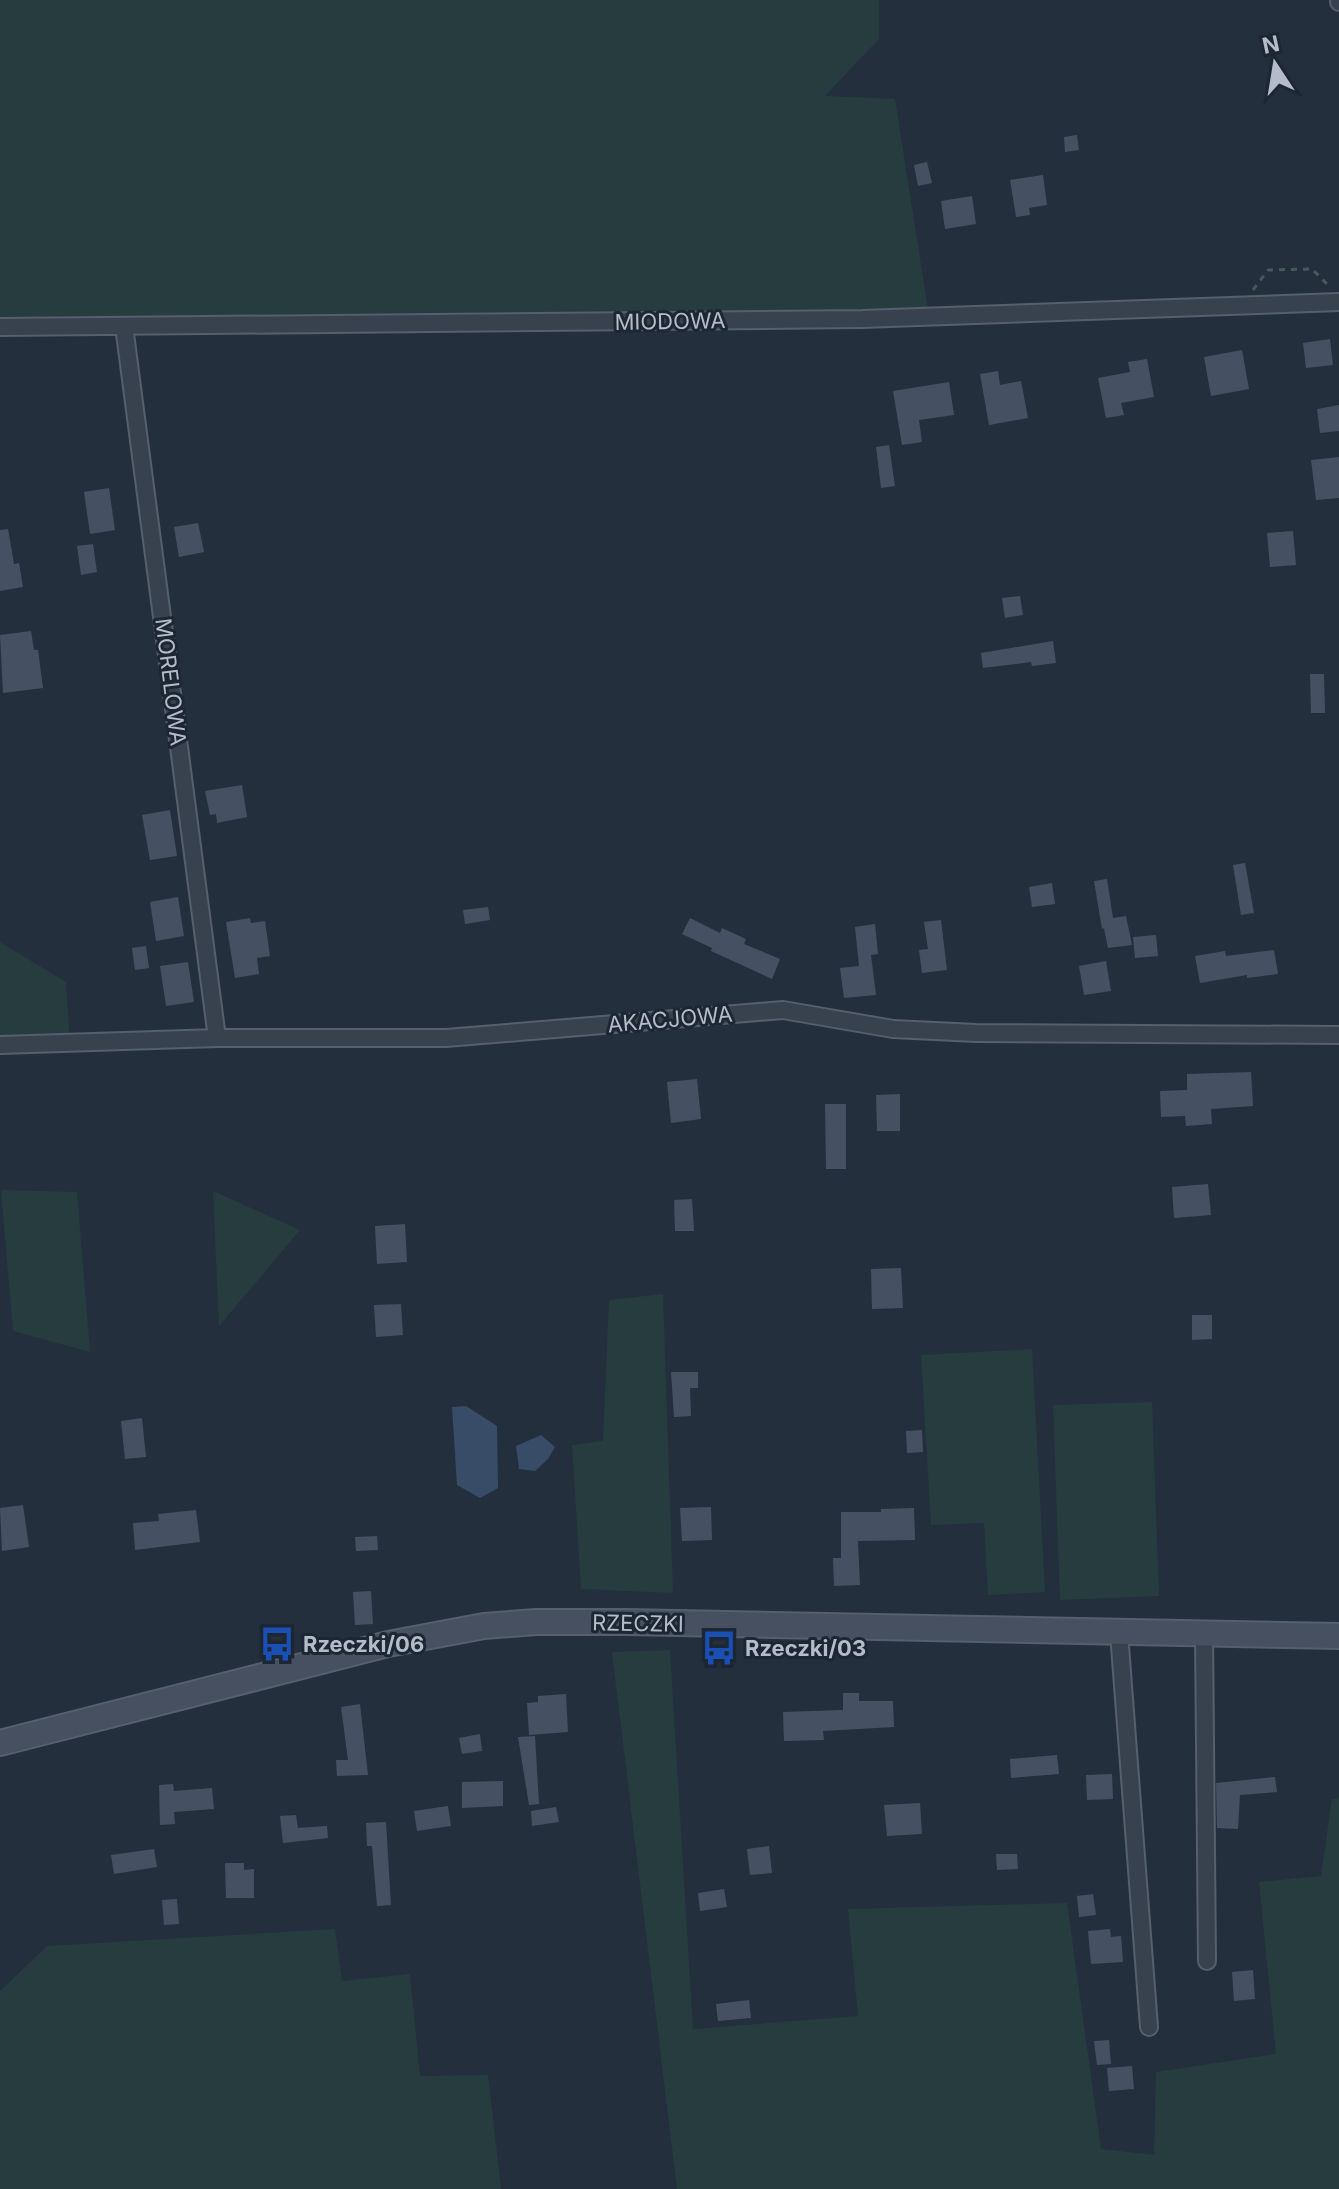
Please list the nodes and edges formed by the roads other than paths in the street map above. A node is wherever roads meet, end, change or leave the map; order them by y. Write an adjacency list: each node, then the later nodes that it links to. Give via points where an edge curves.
1 (1339, 302): 2 (street, MIODOWA, via 862,319)
2 (124, 326): 3 (street, MIODOWA); 5 (street, MORELOWA)
3 (0, 327)
4 (1339, 1035): 5 (street, AKACJOWA, via 976,1033 893,1029 783,1010 446,1038)
5 (217, 1038): 6 (street, AKACJOWA)
6 (0, 1045)
7 (1119, 1633): 8 (main road, RZECZKI); 10 (main road, RZECZKI, via 627,1622 484,1626 388,1644); 12 (street)
8 (1204, 1635): 9 (main road, RZECZKI); 11 (street)
9 (1339, 1636)
10 (0, 1743)
11 (1207, 1961)
12 (1149, 2027)

